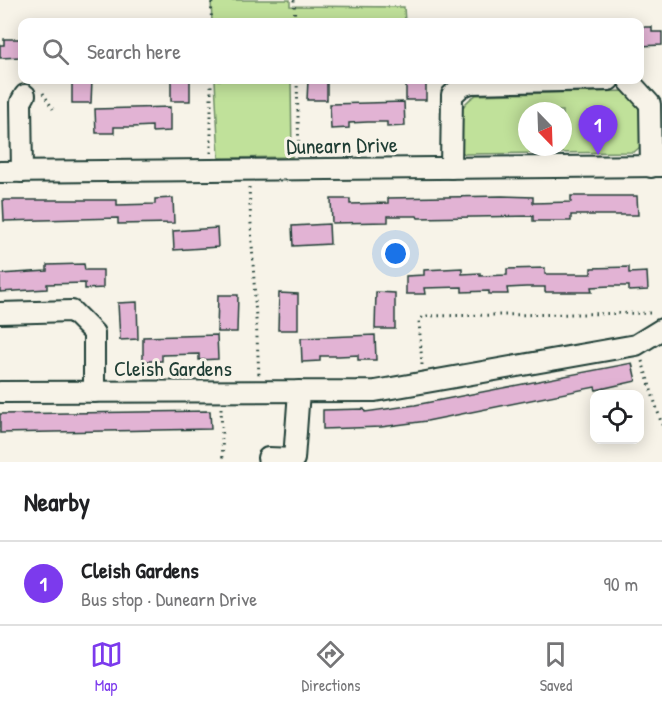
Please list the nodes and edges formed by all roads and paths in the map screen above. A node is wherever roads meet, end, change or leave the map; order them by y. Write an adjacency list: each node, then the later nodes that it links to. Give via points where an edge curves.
1 (212, 0): 3 (path)
2 (294, 0): 4 (path)
3 (212, 18)
4 (295, 18)
5 (211, 84): 10 (path)
6 (297, 84): 14 (path)
7 (469, 84): 12 (street, via 452,95)
8 (632, 84): 11 (street, via 650,104)
9 (25, 95): 16 (street, via 21,102)
10 (211, 159)
11 (656, 167): 12 (street, Dunearn Drive)
12 (451, 168): 14 (street, Dunearn Drive)
13 (248, 170): 14 (street, Dunearn Drive); 16 (street, Dunearn Drive); 25 (path)
14 (299, 170)
15 (0, 172): 16 (street, Dunearn Drive)
16 (22, 172)
17 (0, 313): 23 (street, via 72,311 94,333)
18 (662, 313): 21 (path, via 423,316 419,321)
19 (662, 329): 21 (street, Cleish Gardens, via 636,345)
20 (644, 369): 27 (path)
21 (423, 383): 26 (street, Cleish Gardens, via 375,391)
22 (0, 392): 23 (street, Cleish Gardens)
23 (94, 392): 24 (street, Cleish Gardens)
24 (221, 392): 25 (street, Cleish Gardens); 29 (path)
25 (260, 392): 26 (street, Cleish Gardens)
26 (299, 392): 28 (street, via 294,459)
27 (662, 425)
28 (268, 458)
29 (223, 462)

